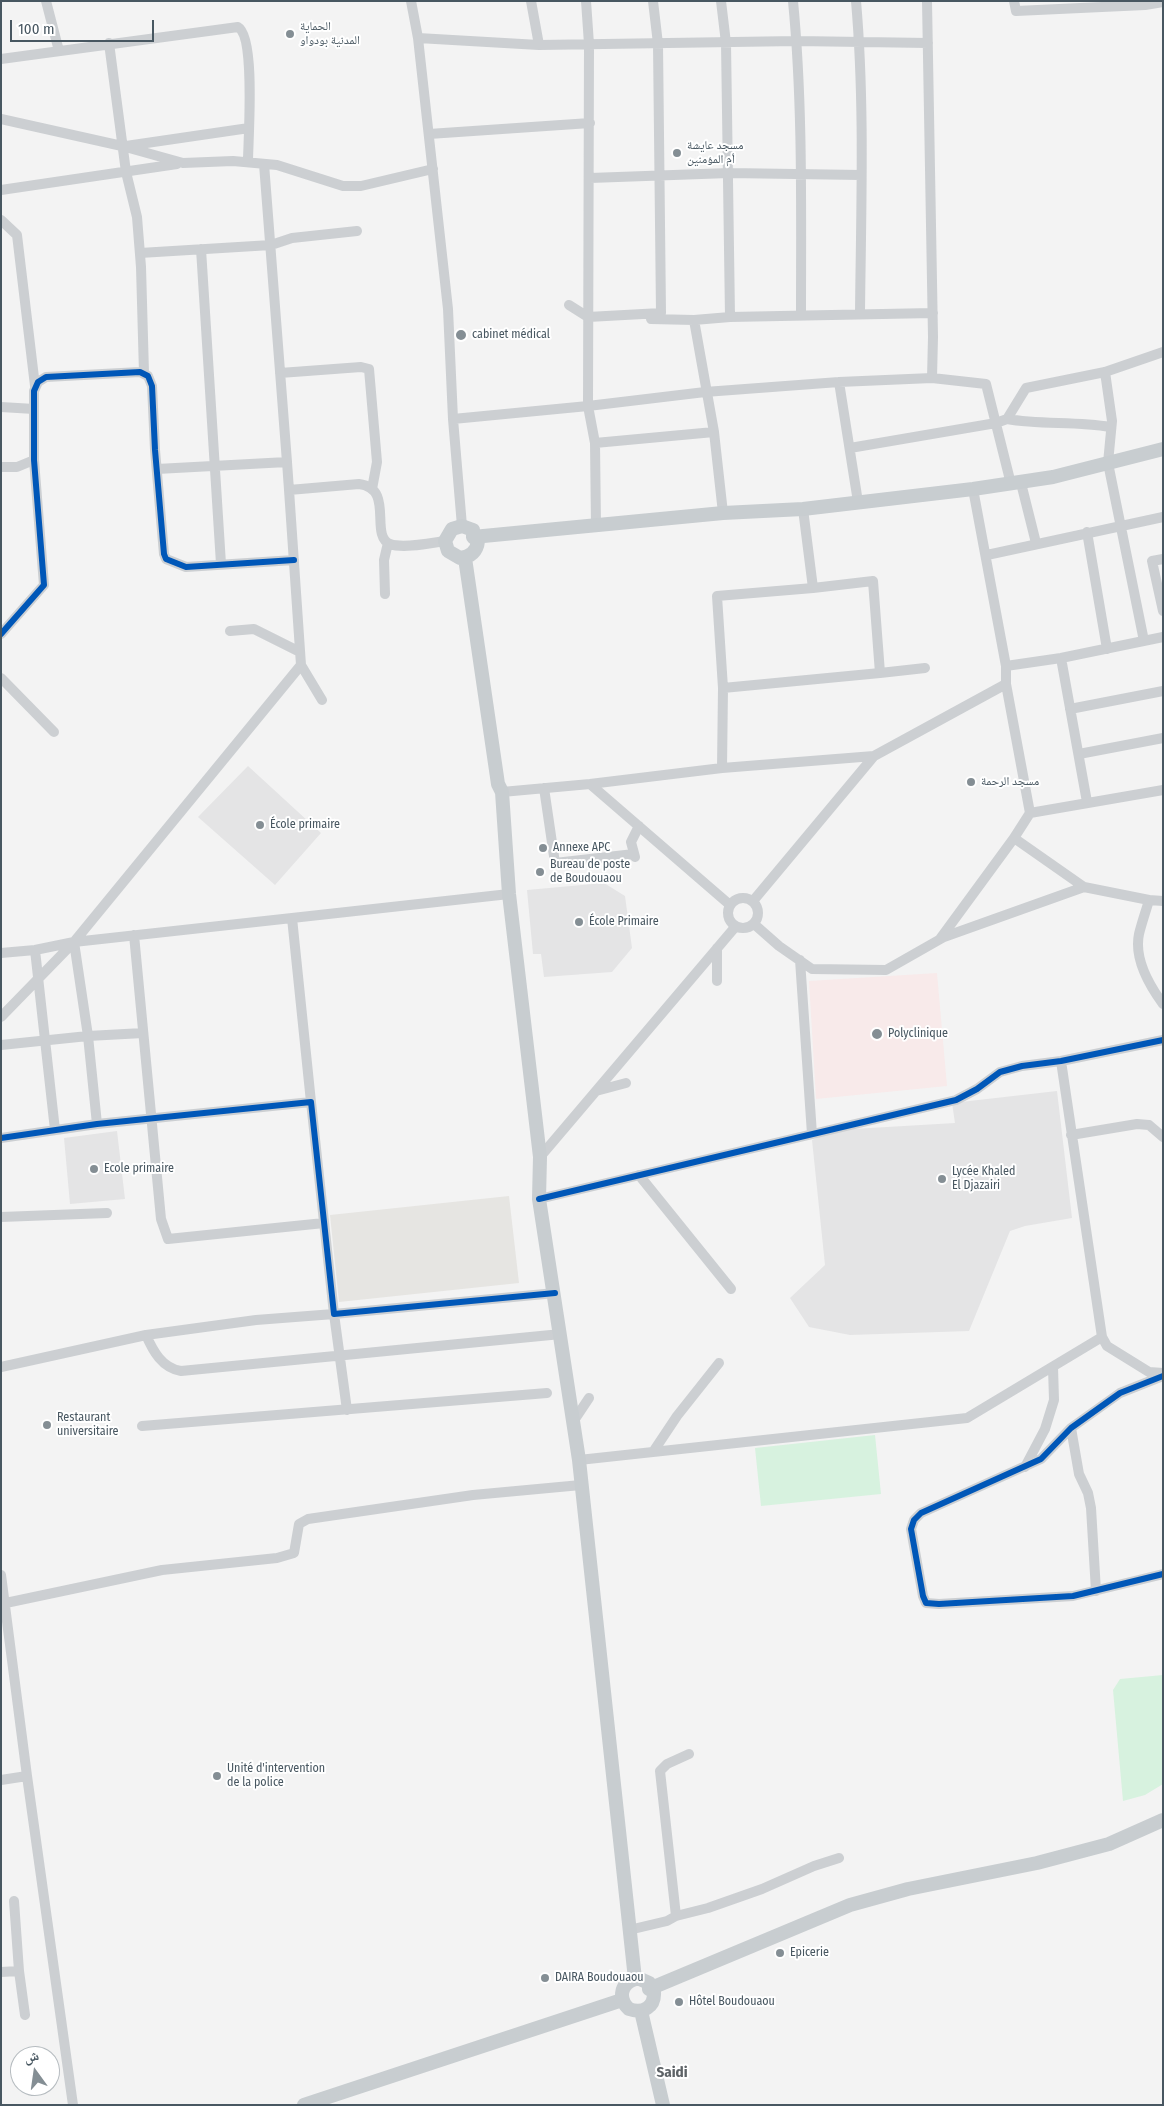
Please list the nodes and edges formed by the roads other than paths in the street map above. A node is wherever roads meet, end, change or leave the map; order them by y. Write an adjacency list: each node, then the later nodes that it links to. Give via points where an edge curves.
1 (46, 1): 21 (street)
2 (411, 1): 12 (street)
3 (531, 1): 20 (street)
4 (586, 1): 18 (street)
5 (653, 1): 19 (street)
6 (721, 1): 16 (street)
7 (793, 1): 13 (street)
8 (856, 1): 14 (street)
9 (927, 1): 17 (street)
10 (1014, 1): 11 (street, via 1016,11)
11 (1163, 2)
12 (418, 38): 20 (street); 26 (street)
13 (797, 41): 14 (street); 16 (street); 34 (street)
14 (860, 41): 17 (street); 36 (street)
15 (110, 43): 21 (street); 25 (street, via 240,28 248,46); 27 (street)
16 (726, 43): 19 (street); 33 (street)
17 (928, 43): 45 (street)
18 (590, 44): 19 (street); 20 (street); 24 (street)
19 (658, 44): 35 (street)
20 (538, 45)
21 (59, 51): 22 (street)
22 (1, 60)
23 (1, 119): 27 (street)
24 (590, 123): 26 (street); 37 (street)
25 (249, 128): 27 (street); 28 (street)
26 (429, 134): 31 (street)
27 (122, 146): 29 (street); 32 (street)
28 (248, 162): 29 (street); 30 (street)
29 (183, 163): 32 (street)
30 (264, 164): 31 (street, via 277,165 343,186 361,186); 41 (street)
31 (433, 169): 63 (street, via 448,309)
32 (126, 172): 38 (street); 43 (street, via 137,217)
33 (729, 173): 34 (street); 35 (street); 48 (street)
34 (801, 174): 36 (street); 47 (street)
35 (660, 175): 37 (street); 49 (street, via 661,313)
36 (861, 175): 46 (street)
37 (590, 178): 49 (street)
38 (1, 190)
39 (1, 220): 57 (street, via 17,235)
40 (357, 231): 41 (street, via 292,238)
41 (271, 245): 42 (street); 54 (street)
42 (201, 249): 43 (street); 73 (street)
43 (140, 253): 53 (street)
44 (569, 305): 49 (street)
45 (932, 312): 46 (street); 55 (street)
46 (860, 314): 47 (street)
47 (801, 315): 48 (street)
48 (730, 316): 50 (street)
49 (588, 317): 50 (street); 59 (street)
50 (694, 320): 58 (street)
51 (1163, 352): 52 (street)
52 (1105, 372): 62 (street, via 1026,388); 65 (street, via 1112,421)
53 (144, 373): 57 (street, via 46,377); 75 (street, via 152,386)
54 (280, 373): 71 (street); 77 (street, via 369,369 377,462)
55 (932, 378): 56 (street); 64 (street, via 986,384)
56 (839, 382): 58 (street); 68 (street)
57 (35, 386): 61 (street)
58 (705, 392): 59 (street); 66 (street)
59 (588, 406): 63 (street); 67 (street)
60 (1, 407): 61 (street)
61 (34, 409): 70 (street)
62 (1007, 418): 64 (street); 65 (street)
63 (453, 419): 84 (street)
64 (996, 423): 68 (street); 76 (street)
65 (1110, 427): 72 (street)
66 (714, 432): 67 (street); 82 (street)
67 (595, 443): 85 (street)
68 (850, 448): 80 (street)
69 (1163, 449): 72 (main road)
70 (34, 460): 74 (street, via 17,467); 102 (street, via 44,585)
71 (287, 462): 73 (street); 79 (street)
72 (1108, 463): 76 (main road); 86 (street)
73 (214, 466): 75 (street); 96 (street)
74 (1, 468)
75 (157, 469): 96 (street, via 166,559 186,566)
76 (1016, 483): 78 (main road); 91 (street)
77 (372, 489): 79 (street, via 359,484); 90 (street, via 380,503 382,533)
78 (973, 489): 80 (main road); 92 (street)
79 (289, 490): 95 (street)
80 (858, 502): 81 (main road)
81 (803, 509): 82 (main road); 97 (street)
82 (722, 514): 85 (main road)
83 (1163, 517): 86 (street)
84 (462, 526): 88 (main road, via 473,530); 89 (main road, via 452,529)
85 (596, 526): 88 (main road)
86 (1120, 526): 87 (street); 104 (street)
87 (1087, 532): 91 (street); 105 (street)
88 (473, 537): 93 (main road, via 478,541 477,546)
89 (445, 541): 90 (street, via 396,546); 93 (main road, via 451,554)
90 (388, 543): 98 (street, via 384,560)
91 (1036, 543): 92 (street)
92 (987, 555): 109 (street)
93 (465, 558): 126 (main road, via 498,784)
94 (1163, 559): 99 (street, via 1152,561)
95 (294, 560): 96 (street); 106 (street)
96 (221, 564)
97 (814, 588): 111 (street, via 873,581); 114 (street, via 718,596)
98 (385, 594)
99 (1161, 595): 100 (street)
100 (1163, 611)
101 (230, 630): 106 (street, via 254,629)
102 (1, 634)
103 (1163, 637): 104 (street)
104 (1144, 641): 105 (street)
105 (1107, 649): 107 (street)
106 (300, 652): 108 (street)
107 (1061, 658): 109 (street); 117 (street)
108 (301, 665): 116 (street); 142 (street)
109 (1006, 666): 113 (street)
110 (925, 668): 111 (street)
111 (880, 673): 114 (street)
112 (1, 678): 118 (street)
113 (1006, 684): 121 (street); 128 (street)
114 (724, 688): 122 (street)
115 (1163, 691): 117 (street)
116 (322, 700)
117 (1070, 709): 120 (street)
118 (54, 732)
119 (1163, 738): 120 (street)
120 (1079, 754): 127 (street)
121 (874, 756): 122 (street); 134 (street)
122 (722, 768): 123 (street)
123 (590, 784): 124 (street); 129 (street)
124 (544, 788): 126 (street); 129 (street, via 556,864 634,856 630,842)
125 (1163, 790): 127 (street)
126 (502, 792): 132 (main road)
127 (1087, 802): 128 (street)
128 (1030, 813): 130 (street)
129 (639, 826): 136 (street)
130 (1014, 838): 131 (street); 141 (street)
131 (1084, 887): 133 (street); 141 (street)
132 (510, 894): 137 (street); 167 (main road)
133 (1150, 900): 135 (street); 149 (street, via 1139,936 1139,956)
134 (753, 901): 136 (street, via 738,899); 138 (street, via 759,915)
135 (1163, 901)
136 (730, 905): 139 (street, via 730,919)
137 (292, 918): 140 (street); 159 (street)
138 (754, 924): 139 (street, via 745,928); 146 (street)
139 (736, 926): 143 (street)
140 (134, 935): 142 (street); 151 (street)
141 (940, 939): 146 (street, via 886,970 812,969)
142 (74, 942): 144 (street); 147 (street); 152 (street)
143 (717, 948): 148 (street); 158 (street)
144 (35, 950): 145 (street); 147 (street)
145 (1, 953)
146 (800, 960): 163 (street)
147 (39, 980): 150 (street); 153 (street)
148 (717, 981)
149 (1163, 1004)
150 (1, 1017)
151 (144, 1033): 152 (street); 160 (street)
152 (88, 1036): 153 (street); 161 (street)
153 (46, 1040): 155 (street); 162 (street)
154 (1163, 1040): 156 (street)
155 (1, 1045)
156 (1061, 1061): 163 (street, via 1000,1072 956,1100); 164 (street)
157 (626, 1084): 158 (street)
158 (596, 1091): 167 (street)
159 (311, 1102): 160 (street); 172 (street)
160 (152, 1119): 161 (street); 172 (street, via 161,1219 168,1238)
161 (97, 1124): 162 (street)
162 (55, 1130): 166 (street)
163 (812, 1134): 168 (street)
164 (1071, 1135): 165 (street, via 1137,1124 1149,1125); 178 (street)
165 (1163, 1137)
166 (1, 1138)
167 (540, 1158): 169 (main road)
168 (639, 1175): 169 (street); 173 (street)
169 (539, 1200): 174 (main road)
170 (106, 1213): 171 (street)
171 (1, 1217)
172 (324, 1223): 175 (street)
173 (731, 1289)
174 (555, 1293): 175 (street); 176 (main road)
175 (334, 1314): 177 (street, via 256,1320); 179 (street)
176 (560, 1334): 179 (street); 187 (main road)
177 (146, 1335): 179 (street, via 161,1360 171,1369 181,1371); 181 (street)
178 (1104, 1342): 182 (street, via 1091,1343); 183 (street, via 1149,1372)
179 (340, 1355): 186 (street)
180 (719, 1363): 190 (street)
181 (1, 1366)
182 (1053, 1367): 190 (street, via 967,1418); 192 (street, via 1054,1400 1045,1429)
183 (1163, 1374): 189 (street, via 1120,1393)
184 (547, 1394): 186 (street)
185 (589, 1398): 187 (street)
186 (347, 1410): 188 (street)
187 (573, 1422): 191 (main road)
188 (142, 1426)
189 (1071, 1428): 192 (street, via 1041,1458); 196 (street, via 1079,1474 1091,1508)
190 (653, 1452): 191 (street)
191 (579, 1460): 193 (main road)
192 (1025, 1467): 196 (street, via 921,1513 914,1520 912,1529 926,1603 1073,1596)
193 (581, 1485): 197 (street, via 473,1494 308,1518 299,1524 294,1553 277,1558 162,1570); 205 (main road)
194 (1163, 1574): 196 (street)
195 (1, 1575): 197 (street)
196 (1096, 1592)
197 (3, 1604): 199 (street)
198 (690, 1754): 204 (street, via 667,1764 660,1771)
199 (27, 1776): 200 (street); 213 (street)
200 (1, 1780)
201 (1163, 1820): 209 (main road, via 1109,1844 850,1905)
202 (839, 1858): 204 (street, via 762,1890)
203 (14, 1901): 206 (street)
204 (676, 1916): 205 (street)
205 (629, 1930): 208 (main road)
206 (19, 1971): 207 (street); 212 (street)
207 (1, 1972)
208 (635, 1979): 209 (main road, via 649,1983); 210 (main road, via 625,1984)
209 (650, 1989): 211 (main road, via 654,1992 653,2002)
210 (622, 2000): 211 (main road, via 630,2009); 214 (main road)
211 (641, 2011): 215 (main road)
212 (26, 2015)
213 (73, 2105)
214 (304, 2105)
215 (663, 2105)

